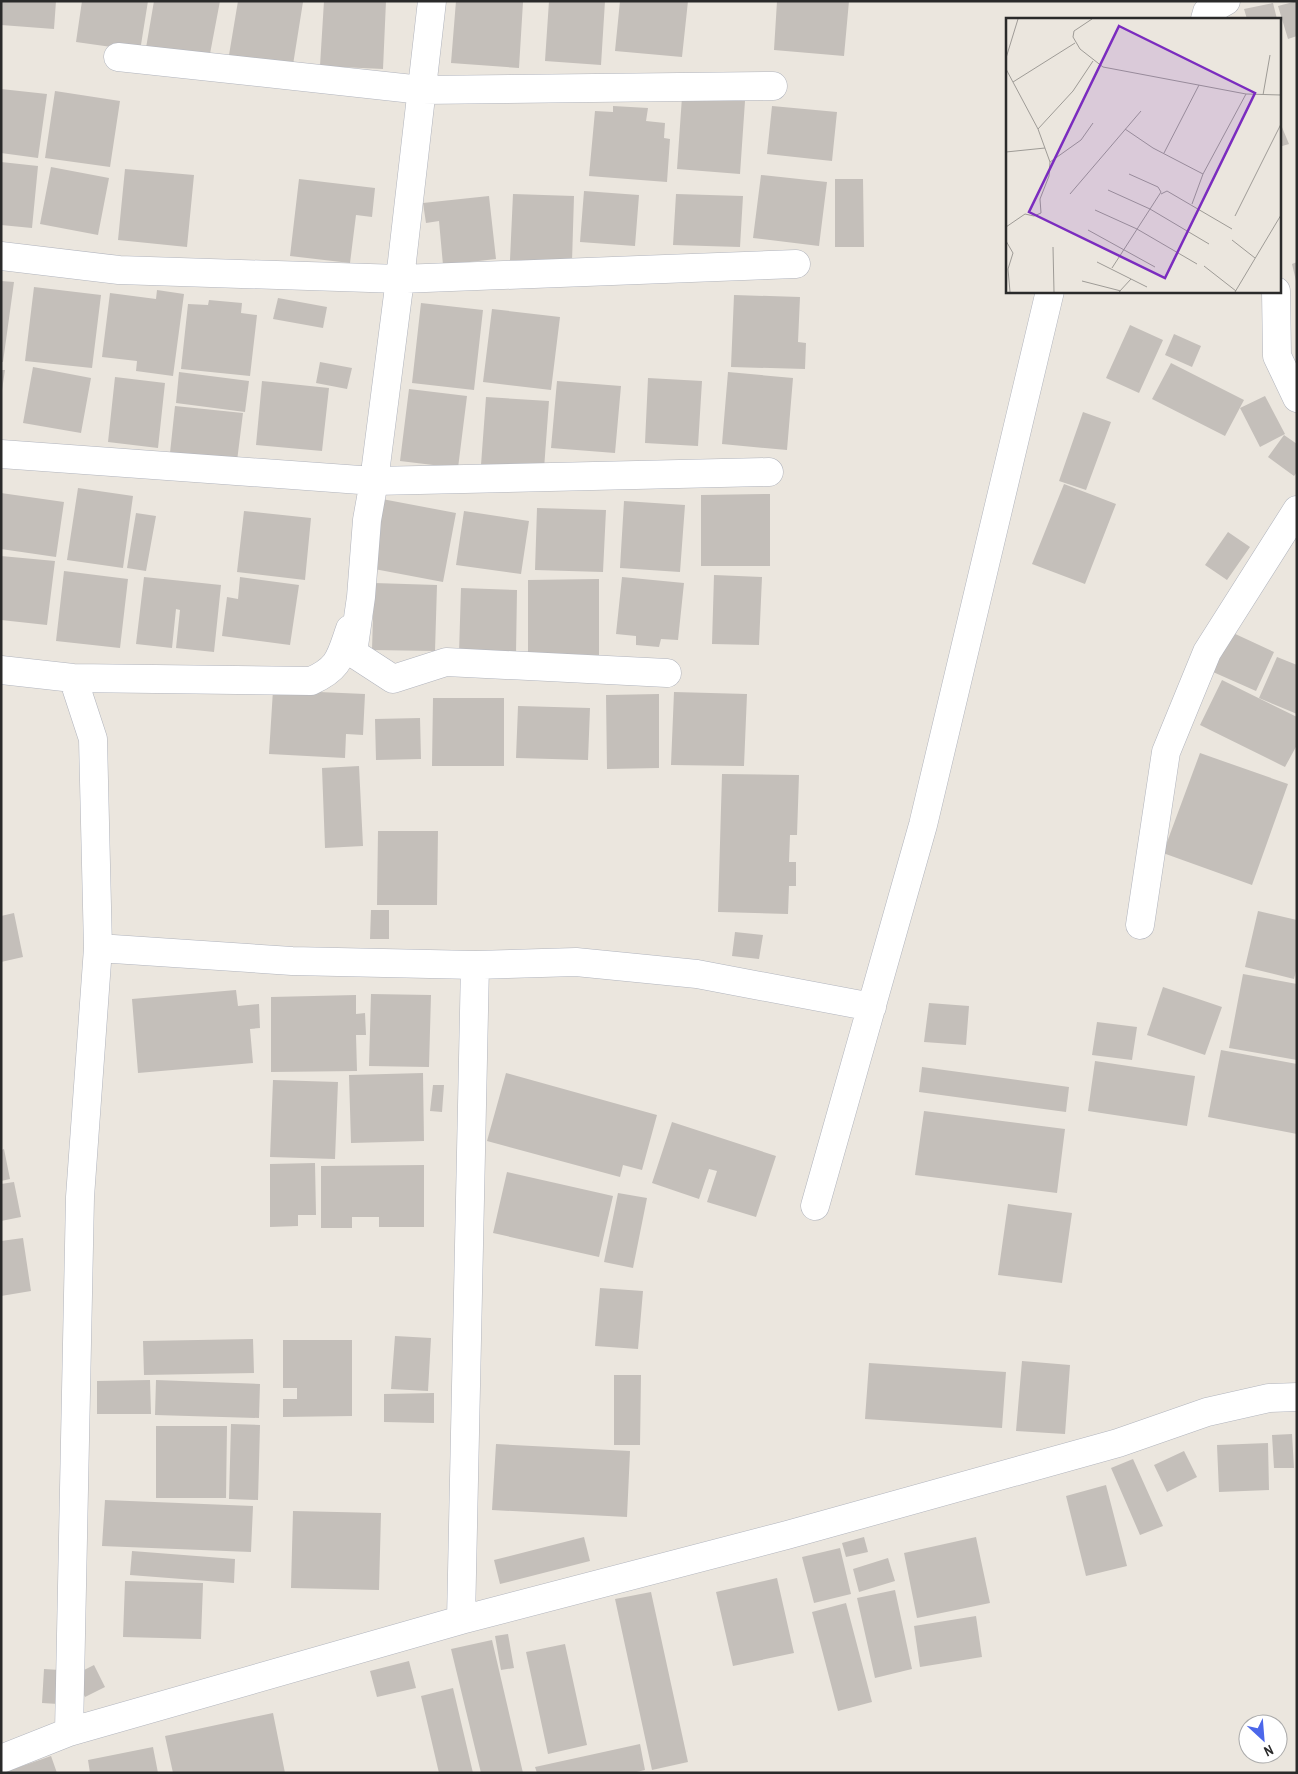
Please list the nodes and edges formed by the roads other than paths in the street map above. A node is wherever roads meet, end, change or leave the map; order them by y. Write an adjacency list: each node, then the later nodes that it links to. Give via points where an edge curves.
1 (432, 1): 6 (street)
2 (1226, 1): 3 (street, via 1207,12)
3 (1205, 18)
4 (118, 57): 6 (street)
5 (773, 86): 6 (street)
6 (422, 90): 9 (street)
7 (1, 256): 9 (street, via 119,270)
8 (796, 264): 9 (street)
9 (400, 279): 15 (street)
10 (1050, 292): 24 (street, via 923,825)
11 (1276, 292): 12 (street, via 1277,356)
12 (1297, 398)
13 (1, 454): 15 (street)
14 (769, 472): 15 (street)
15 (374, 481): 17 (street, via 367,520)
16 (1297, 510): 21 (street, via 1208,652 1166,752)
17 (361, 597): 19 (street, via 354,653 393,679 446,662); 20 (street, via 339,660 327,674 311,681)
18 (1, 670): 20 (street)
19 (667, 673)
20 (73, 678): 22 (street, via 93,739)
21 (1140, 926)
22 (98, 948): 23 (street, via 292,961); 28 (street, via 80,1197)
23 (475, 965): 24 (street, via 576,962 688,973); 27 (street)
24 (872, 1007): 25 (street)
25 (815, 1206)
26 (1297, 1397): 27 (street, via 1270,1398 1207,1412 1118,1443)
27 (461, 1620): 28 (street)
28 (69, 1732): 29 (street)
29 (1, 1759)

